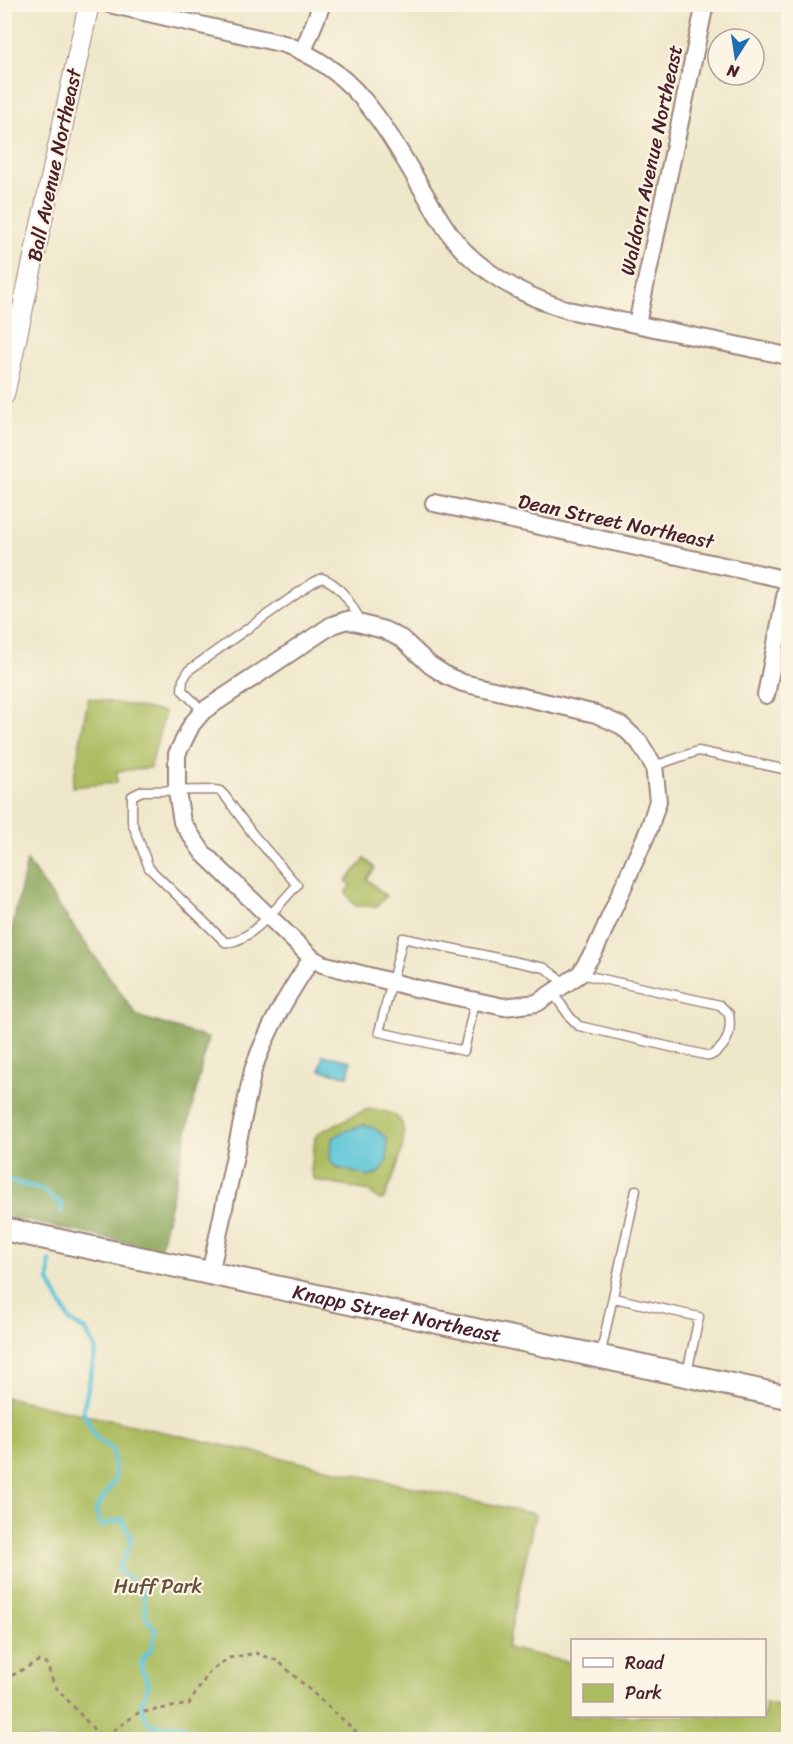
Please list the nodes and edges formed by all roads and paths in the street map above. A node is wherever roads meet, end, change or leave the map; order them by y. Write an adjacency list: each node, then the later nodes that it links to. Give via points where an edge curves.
1 (89, 4): 8 (street, Ball Avenue Northeast)
2 (109, 4): 5 (street)
3 (322, 4): 5 (street)
4 (705, 4): 6 (street, Waldorn Avenue Northeast)
5 (303, 51): 6 (street, via 367,102 442,223 477,263 506,284 554,305)
6 (637, 324): 7 (street)
7 (789, 356)
8 (4, 395)
9 (434, 503): 10 (street, Dean Street Northeast)
10 (789, 581): 12 (street)
11 (362, 623): 13 (street, via 347,620 332,625); 13 (lane, via 339,588 322,578 312,583 189,670 182,690); 14 (street, via 402,639 430,665 463,683 596,714 622,726 639,742)
12 (766, 695)
13 (202, 711): 16 (street, via 177,754)
14 (654, 766): 15 (lane, via 698,751); 19 (street, via 658,801 649,829 596,948)
15 (789, 770)
16 (177, 791): 17 (street, via 182,822 203,853); 17 (lane, via 220,791 297,885); 17 (lane, via 142,791 132,796 132,822 149,868 225,942 240,941)
17 (268, 917): 18 (street)
18 (312, 958): 20 (street); 25 (street, via 286,995 253,1070)
19 (580, 974): 21 (street); 21 (lane, via 720,1005 729,1014 731,1024 725,1044 710,1056 579,1026 570,1017)
20 (391, 982): 21 (lane, via 403,938 545,968); 22 (street); 22 (lane, via 379,1032 464,1051)
21 (559, 988): 22 (street, via 537,1003 504,1007)
22 (475, 1001)
23 (636, 1190): 26 (lane)
24 (4, 1229): 25 (main road, Knapp Street Northeast)
25 (210, 1274): 27 (main road, Knapp Street Northeast)
26 (614, 1298): 27 (lane); 28 (lane, via 699,1317)
27 (600, 1358): 28 (main road, Knapp Street Northeast)
28 (686, 1376): 29 (main road, Knapp Street Northeast)
29 (789, 1397)
30 (4, 1680): 31 (path, via 38,1661 47,1664 54,1685 97,1733 107,1735 138,1713 189,1704 210,1671 229,1658 256,1653 278,1661)
31 (366, 1740)

